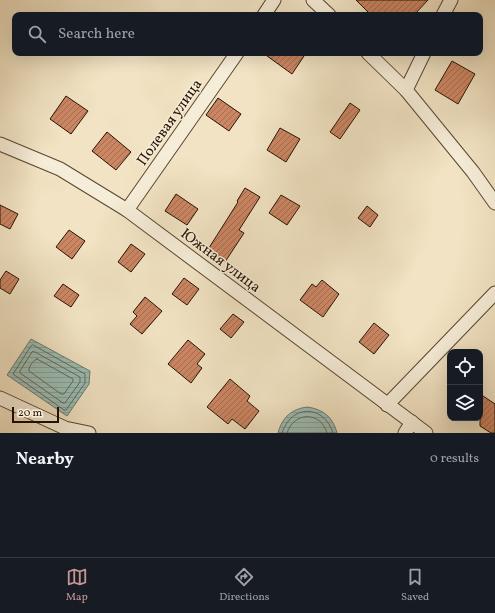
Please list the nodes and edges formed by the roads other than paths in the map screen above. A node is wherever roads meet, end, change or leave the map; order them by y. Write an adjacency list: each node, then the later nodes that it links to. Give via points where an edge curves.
1 (274, 0): 4 (street)
2 (313, 0): 5 (street)
3 (451, 0): 6 (street)
4 (266, 12)
5 (326, 12)
6 (445, 12)
7 (235, 56): 13 (street, Полевая улица)
8 (371, 56): 10 (street)
9 (423, 56): 10 (street)
10 (406, 90): 12 (street)
11 (0, 144): 13 (street, Южная улица, via 60,169)
12 (495, 203)
13 (127, 210): 16 (street, Южная улица)
14 (495, 293): 16 (street)
15 (0, 398): 18 (street, via 66,428)
16 (387, 405): 17 (street, Южная улица)
17 (408, 427): 19 (street, Южная улица)
18 (89, 433)
19 (426, 433)

